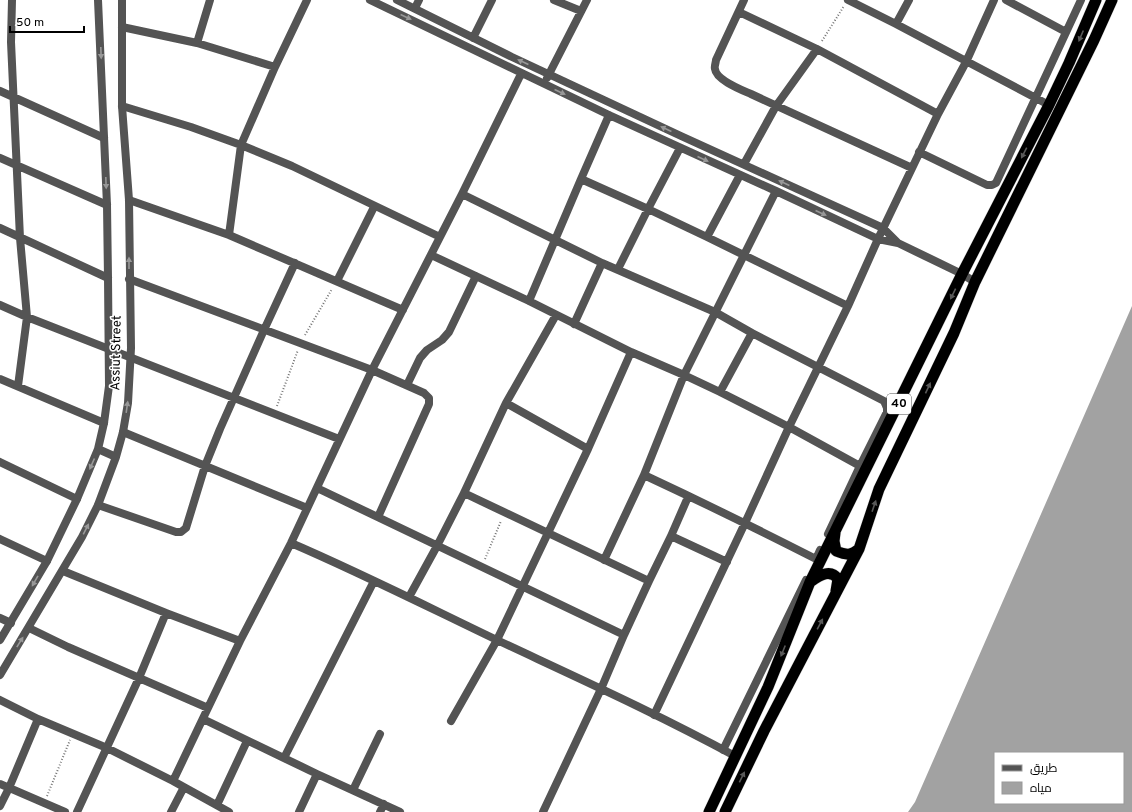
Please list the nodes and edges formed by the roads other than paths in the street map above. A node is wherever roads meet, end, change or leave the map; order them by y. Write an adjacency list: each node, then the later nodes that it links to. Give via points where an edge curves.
1 (12, 0): 35 (street)
2 (98, 0): 42 (street, Assiut Street, one-way to 42)
3 (122, 0): 24 (street, Assiut Street)
4 (210, 0): 27 (street)
5 (307, 0): 30 (street)
6 (370, 0): 31 (street, one-way to 31)
7 (397, 0): 20 (street)
8 (419, 0): 20 (street)
9 (492, 0): 26 (street)
10 (554, 0): 21 (street)
11 (587, 0): 21 (street)
12 (744, 0): 22 (street)
13 (848, 0): 23 (street)
14 (909, 0): 23 (street)
15 (994, 0): 29 (street)
16 (1006, 0): 25 (street)
17 (1081, 0): 25 (street)
18 (1096, 0): 37 (highway, 40, one-way to 37)
19 (1112, 0): 77 (highway, 40)
20 (415, 8): 26 (street)
21 (581, 11): 32 (street)
22 (739, 12): 28 (street); 39 (street, via 716,60 715,70 721,78)
23 (896, 24): 29 (street)
24 (122, 27): 27 (street); 38 (street, Assiut Street)
25 (1066, 32): 36 (street)
26 (473, 38): 32 (street, one-way to 26)
27 (197, 43): 30 (street)
28 (817, 49): 39 (street); 40 (street)
29 (966, 62): 36 (street); 40 (street)
30 (275, 67): 43 (street)
31 (521, 74): 33 (street); 53 (street)
32 (549, 74): 33 (street); 47 (street, one-way to 32)
33 (544, 84): 41 (street, one-way to 41)
34 (0, 91): 35 (street)
35 (14, 96): 42 (street); 48 (street)
36 (1035, 97): 37 (street); 45 (street, via 994,184 987,185)
37 (1049, 105): 72 (highway, 40, one-way to 72)
38 (122, 106): 43 (street); 54 (street, Assiut Street)
39 (776, 106): 47 (street); 49 (street)
40 (938, 114): 45 (street)
41 (609, 115): 44 (street); 51 (street)
42 (104, 138): 55 (street, Assiut Street, one-way to 55)
43 (241, 145): 56 (street, via 292,166); 60 (street)
44 (680, 148): 50 (street, one-way to 50); 57 (street)
45 (919, 152): 49 (street)
46 (0, 158): 48 (street)
47 (744, 164): 59 (street, one-way to 47)
48 (16, 166): 55 (street); 63 (street)
49 (912, 168): 59 (street)
50 (740, 175): 52 (street); 62 (street)
51 (581, 179): 57 (street); 64 (street)
52 (776, 191): 65 (street, one-way to 65); 68 (street)
53 (462, 194): 61 (street); 64 (street)
54 (129, 200): 60 (street); 75 (street, Assiut Street, one-way to 54)
55 (107, 205): 74 (street, Assiut Street)
56 (374, 207): 61 (street); 76 (street)
57 (648, 209): 62 (street); 71 (street)
58 (0, 228): 63 (street)
59 (883, 228): 65 (street); 66 (street)
60 (229, 236): 70 (street)
61 (440, 237): 67 (street)
62 (707, 237): 68 (street)
63 (20, 238): 74 (street); 84 (street)
64 (555, 239): 69 (street); 78 (street)
65 (878, 239): 66 (street); 80 (street)
66 (898, 243): 72 (street)
67 (431, 255): 73 (street); 81 (street)
68 (743, 255): 80 (street); 82 (street)
69 (602, 263): 71 (street); 85 (street)
70 (295, 264): 76 (street); 86 (street)
71 (618, 269): 82 (street)
72 (962, 274): 77 (street); 119 (highway, 40, one-way to 119)
73 (476, 276): 78 (street); 95 (street, via 449,332 420,358)
74 (108, 278): 88 (street, Assiut Street)
75 (130, 279): 86 (street); 90 (street, Assiut Street)
76 (337, 281): 81 (street)
77 (975, 282): 125 (highway, 40, one-way to 77, via 879,489 954,333)
78 (529, 301): 83 (street)
79 (0, 305): 84 (street)
80 (848, 306): 91 (street)
81 (403, 310): 92 (street)
82 (715, 312): 87 (street); 93 (street)
83 (556, 314): 85 (street); 99 (street)
84 (27, 317): 88 (street); 96 (street)
85 (574, 324): 89 (street)
86 (264, 330): 92 (street); 98 (street)
87 (752, 332): 91 (street); 97 (street)
88 (109, 349): 90 (street); 100 (street, Assiut Street, via 109,386)
89 (631, 352): 93 (street); 105 (street)
90 (131, 357): 98 (street); 102 (street, Assiut Street, one-way to 90)
91 (818, 367): 101 (street); 109 (street, via 884,401 888,408)
92 (372, 370): 95 (street); 103 (street)
93 (684, 374): 97 (street); 110 (street)
94 (0, 379): 96 (street)
95 (407, 385): 117 (street, via 424,393 429,398 429,404)
96 (18, 386): 100 (street)
97 (720, 392): 101 (street)
98 (233, 398): 103 (street); 108 (street)
99 (506, 403): 105 (street); 112 (street)
100 (104, 423): 104 (street, Assiut Street)
101 (789, 427): 109 (street); 118 (street)
102 (123, 432): 106 (street, Assiut Street); 108 (street)
103 (339, 439): 111 (street)
104 (98, 449): 106 (street); 114 (street, Assiut Street, one-way to 114)
105 (588, 449): 120 (street)
106 (116, 457): 115 (street, Assiut Street)
107 (0, 462): 114 (street)
108 (205, 466): 115 (street, via 187,526 181,532); 116 (street)
109 (860, 466): 126 (street)
110 (644, 475): 113 (street); 127 (street)
111 (316, 488): 116 (street); 117 (street)
112 (464, 493): 120 (street); 124 (street)
113 (688, 497): 118 (street); 121 (street)
114 (76, 499): 128 (street, Assiut Street)
115 (98, 505): 130 (street, Assiut Street, one-way to 115)
116 (307, 508): 123 (street)
117 (378, 517): 124 (street)
118 (746, 523): 126 (street); 129 (street)
119 (837, 525): 125 (highway, via 834,541 836,551 846,555); 133 (highway, 40)
120 (548, 533): 127 (street); 134 (street)
121 (671, 536): 129 (street); 132 (street)
122 (0, 539): 128 (street)
123 (291, 543): 131 (street); 144 (street)
124 (437, 546): 134 (street); 136 (street)
125 (859, 549): 135 (highway, 40)
126 (816, 559): 157 (street)
127 (604, 560): 132 (street)
128 (47, 561): 139 (street, Assiut Street, one-way to 139)
129 (727, 562): 150 (street)
130 (63, 571): 137 (street); 140 (street, Assiut Street)
131 (374, 580): 136 (street); 159 (street)
132 (649, 581): 141 (street)
133 (810, 582): 135 (highway, via 820,575 835,574 838,579); 158 (highway, 40, one-way to 158, via 768,687)
134 (522, 587): 141 (street); 143 (street)
135 (836, 594): 178 (highway, 40, one-way to 135)
136 (409, 597): 143 (street)
137 (166, 613): 144 (street); 146 (street)
138 (0, 618): 139 (street)
139 (11, 623): 142 (street, Assiut Street)
140 (29, 628): 145 (street, Assiut Street, one-way to 140); 146 (street)
141 (624, 635): 147 (street)
142 (0, 640)
143 (497, 640): 147 (street); 153 (street)
144 (240, 641): 149 (street)
145 (1, 672)
146 (140, 678): 149 (street); 156 (street)
147 (601, 688): 150 (street); 176 (street)
148 (0, 700): 151 (street)
149 (208, 708): 152 (street)
150 (654, 715): 157 (street)
151 (38, 719): 156 (street); 164 (street)
152 (203, 719): 155 (street); 161 (street)
153 (451, 721)
154 (380, 734): 165 (street)
155 (247, 741): 159 (street); 167 (street)
156 (107, 748): 161 (street); 170 (street)
157 (723, 750): 158 (street)
158 (735, 756): 177 (highway, 40)
159 (284, 758): 160 (street)
160 (317, 774): 165 (street); 173 (street)
161 (173, 781): 163 (street)
162 (0, 784): 164 (street)
163 (184, 787): 167 (street); 171 (street)
164 (9, 788): 168 (street); 169 (street)
165 (354, 790): 166 (street)
166 (384, 804): 174 (street); 175 (street)
167 (217, 805): 172 (street)
168 (0, 806)
169 (66, 812)
170 (77, 812)
171 (171, 812)
172 (230, 812)
173 (299, 812)
174 (380, 812)
175 (400, 812)
176 (543, 812)
177 (709, 812)
178 (725, 812)

